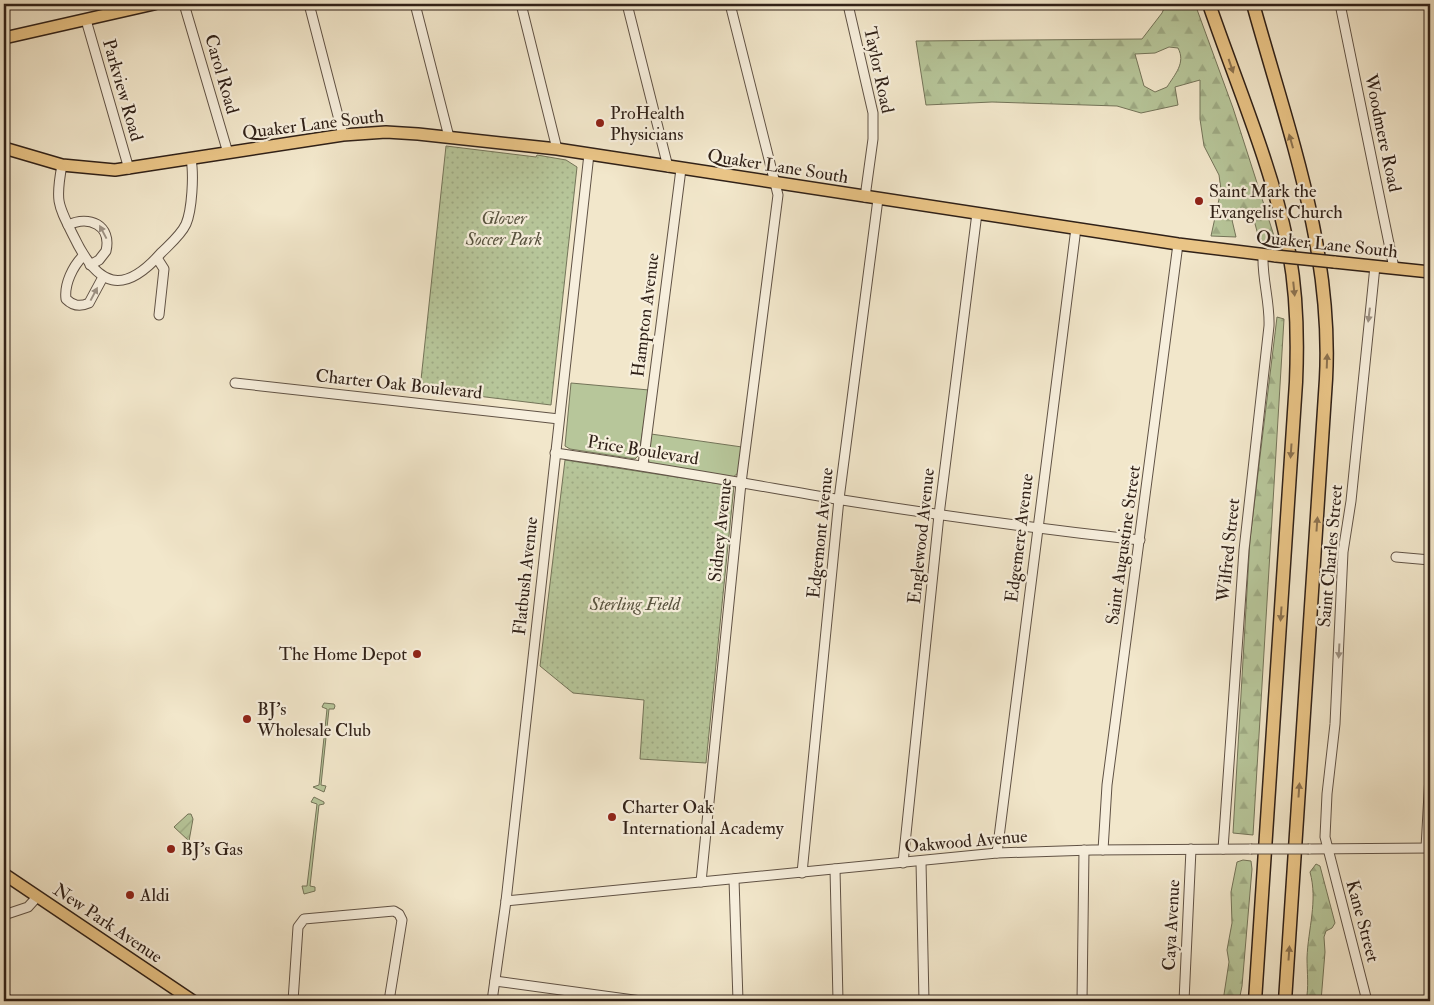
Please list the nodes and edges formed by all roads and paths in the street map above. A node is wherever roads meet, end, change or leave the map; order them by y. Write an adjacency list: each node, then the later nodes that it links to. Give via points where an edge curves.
1 (154, 4): 14 (main road)
2 (184, 4): 22 (street, Carol Road)
3 (309, 4): 18 (street)
4 (415, 4): 19 (street)
5 (521, 4): 21 (street)
6 (627, 4): 26 (street)
7 (730, 4): 29 (street, Sidney Avenue)
8 (1209, 4): 16 (highway)
9 (1214, 4): 16 (highway)
10 (1253, 4): 17 (highway)
11 (1260, 4): 17 (highway)
12 (1340, 4): 41 (street, Woodmere Road)
13 (849, 9): 30 (street, Taylor Road, via 873,113)
14 (86, 20): 15 (main road); 27 (street, Parkview Road)
15 (4, 38)
16 (1224, 46): 74 (highway, one-way to 74, via 1284,226 1296,320 1296,382)
17 (1271, 70): 90 (highway, one-way to 17, via 1327,337 1316,234)
18 (343, 135): 19 (main road, Quaker Lane South, via 399,132); 22 (main road, Quaker Lane South)
19 (449, 137): 21 (main road, Quaker Lane South)
20 (4, 148): 25 (main road, Quaker Lane South)
21 (557, 149): 23 (main road, Quaker Lane South)
22 (228, 153): 24 (main road, Quaker Lane South)
23 (589, 154): 26 (main road, Quaker Lane South); 46 (street, Flatbush Avenue)
24 (191, 159): 27 (main road, Quaker Lane South); 38 (street, via 193,167 187,222)
25 (62, 165): 27 (main road, Quaker Lane South, via 96,170); 33 (street, via 58,202)
26 (668, 167): 28 (main road, Quaker Lane South)
27 (129, 169)
28 (681, 169): 29 (main road, Quaker Lane South); 48 (street, Hampton Avenue)
29 (775, 183): 30 (main road, Quaker Lane South); 49 (street, Sidney Avenue, via 778,195)
30 (865, 196): 31 (main road, Quaker Lane South)
31 (878, 199): 32 (main road, Quaker Lane South); 50 (street, Edgemont Avenue)
32 (978, 213): 34 (main road, Quaker Lane South); 51 (street, Englewood Avenue)
33 (68, 225): 37 (street); 39 (street, one-way to 33, via 106,251 105,232 98,224 87,220)
34 (1076, 228): 35 (main road, Quaker Lane South); 52 (street, Edgemere Avenue)
35 (1178, 244): 36 (main road, Quaker Lane South); 53 (street, Saint Augustine Street)
36 (1264, 255): 40 (main road, Quaker Lane South, bridge); 59 (street, Wilfred Street, via 1269,326 1241,577)
37 (83, 256): 39 (street); 43 (street, one-way to 43, via 76,263 66,286 66,299 77,306 89,303)
38 (157, 258): 43 (street, via 129,280); 44 (street, via 164,269)
39 (90, 265): 43 (street)
40 (1375, 266): 41 (main road, Quaker Lane South); 60 (street, Saint Charles Street, one-way to 60, via 1343,552 1335,724 1327,794)
41 (1394, 268): 42 (main road, Quaker Lane South)
42 (1430, 272)
43 (103, 277)
44 (159, 315)
45 (235, 383): 46 (street, Charter Oak Boulevard)
46 (559, 419): 47 (street, Flatbush Avenue)
47 (555, 453): 48 (street, Price Boulevard); 72 (street, Flatbush Avenue)
48 (643, 465): 49 (street, Price Boulevard)
49 (741, 483): 50 (street, Price Boulevard); 70 (street, Sidney Avenue)
50 (839, 499): 51 (street, Price Boulevard); 67 (street, Edgemont Avenue)
51 (939, 515): 52 (street, Price Boulevard); 65 (street, Englewood Avenue)
52 (1037, 529): 53 (street, Price Boulevard); 63 (street, Edgemere Avenue)
53 (1140, 540): 62 (street, Saint Augustine Street, via 1107,785)
54 (1396, 557): 55 (street)
55 (1430, 560)
56 (1430, 775): 57 (street)
57 (1428, 848): 60 (street, Oakwood Avenue)
58 (1191, 849): 59 (street, Oakwood Avenue); 62 (street, Oakwood Avenue); 87 (street, Caya Avenue)
59 (1223, 849): 60 (street, Oakwood Avenue, bridge)
60 (1327, 849): 91 (street, Kane Street)
61 (1084, 850): 62 (street, Oakwood Avenue); 63 (street, Oakwood Avenue); 86 (street)
62 (1103, 850)
63 (997, 853): 64 (street, Oakwood Avenue)
64 (921, 862): 65 (street, Oakwood Avenue); 85 (street)
65 (903, 863): 66 (street, Oakwood Avenue)
66 (835, 869): 67 (street, Oakwood Avenue); 84 (street)
67 (802, 873): 69 (street, Oakwood Avenue)
68 (4, 874): 71 (main road, New Park Avenue)
69 (734, 880): 70 (street, Oakwood Avenue); 83 (street)
70 (701, 882): 72 (street, Oakwood Avenue)
71 (37, 897): 73 (street, via 28,907); 77 (main road, New Park Avenue)
72 (506, 901): 75 (street, Flatbush Avenue)
73 (4, 916)
74 (1258, 956): 88 (highway); 89 (highway)
75 (495, 980): 76 (street); 80 (street, Flatbush Avenue)
76 (575, 991): 81 (street); 82 (street)
77 (193, 1001)
78 (293, 1001): 79 (street, via 300,922 304,919 394,912 402,920)
79 (389, 1001)
80 (492, 1001)
81 (574, 1001)
82 (641, 1001)
83 (738, 1001)
84 (838, 1001)
85 (924, 1001)
86 (1082, 1001)
87 (1184, 1001)
88 (1248, 1001)
89 (1255, 1001)
90 (1285, 1001)
91 (1368, 1001)

